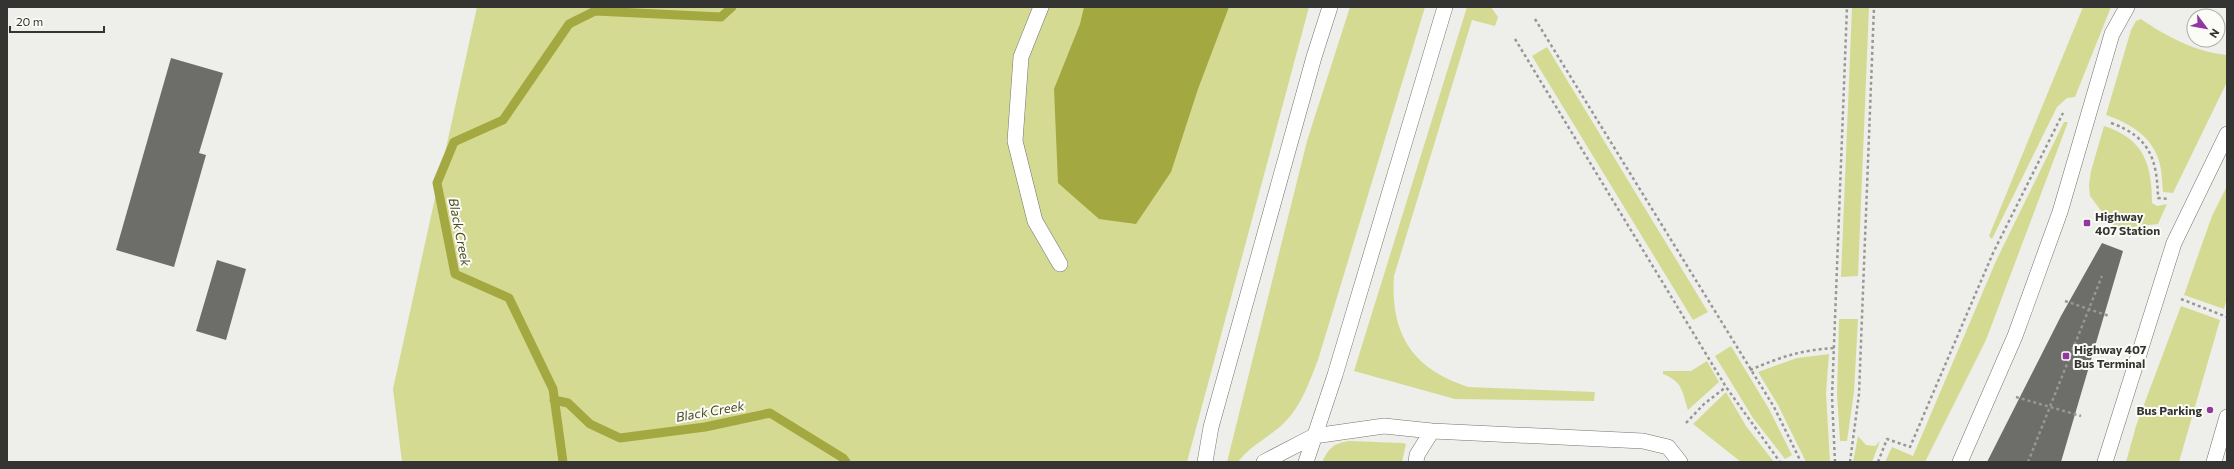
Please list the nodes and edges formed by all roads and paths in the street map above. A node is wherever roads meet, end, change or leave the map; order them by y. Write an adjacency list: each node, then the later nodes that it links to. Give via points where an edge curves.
1 (1041, 7): 12 (lane, via 1021,57 1015,141 1034,221)
2 (1330, 7): 29 (lane, via 1214,420)
3 (1445, 7): 28 (lane, via 1335,375)
4 (1847, 7): 19 (path)
5 (1874, 7): 37 (path, via 1859,394)
6 (2127, 7): 9 (lane)
7 (2136, 7): 9 (lane)
8 (1535, 19): 20 (path)
9 (2112, 34): 38 (lane, via 2058,219 2015,336)
10 (1516, 39): 21 (path)
11 (2227, 134): 14 (lane, via 2174,243)
12 (1060, 264)
13 (2102, 276): 16 (path)
14 (2159, 291): 18 (path); 40 (lane)
15 (2065, 301): 16 (path)
16 (2089, 309): 17 (path); 23 (path)
17 (2109, 316)
18 (2227, 317)
19 (1835, 348): 20 (path, via 1809,349 1785,355); 36 (path, via 1832,398)
20 (1750, 370): 35 (path, via 1774,407)
21 (1726, 387): 26 (path, via 1704,404); 34 (path)
22 (2016, 396): 23 (path)
23 (2050, 406): 24 (path); 39 (path)
24 (2081, 416)
25 (2227, 417): 41 (lane)
26 (1686, 423)
27 (1432, 431): 28 (lane, via 1384,426); 32 (lane, via 1417,455); 33 (lane, via 1643,441 1668,447)
28 (1314, 436): 30 (lane); 31 (lane)
29 (1205, 462)
30 (1264, 462)
31 (1306, 462)
32 (1416, 462)
33 (1680, 462)
34 (1780, 462)
35 (1801, 462)
36 (1835, 462)
37 (1850, 462)
38 (1960, 462)
39 (2028, 462)
40 (2105, 462)
41 (2214, 462)

